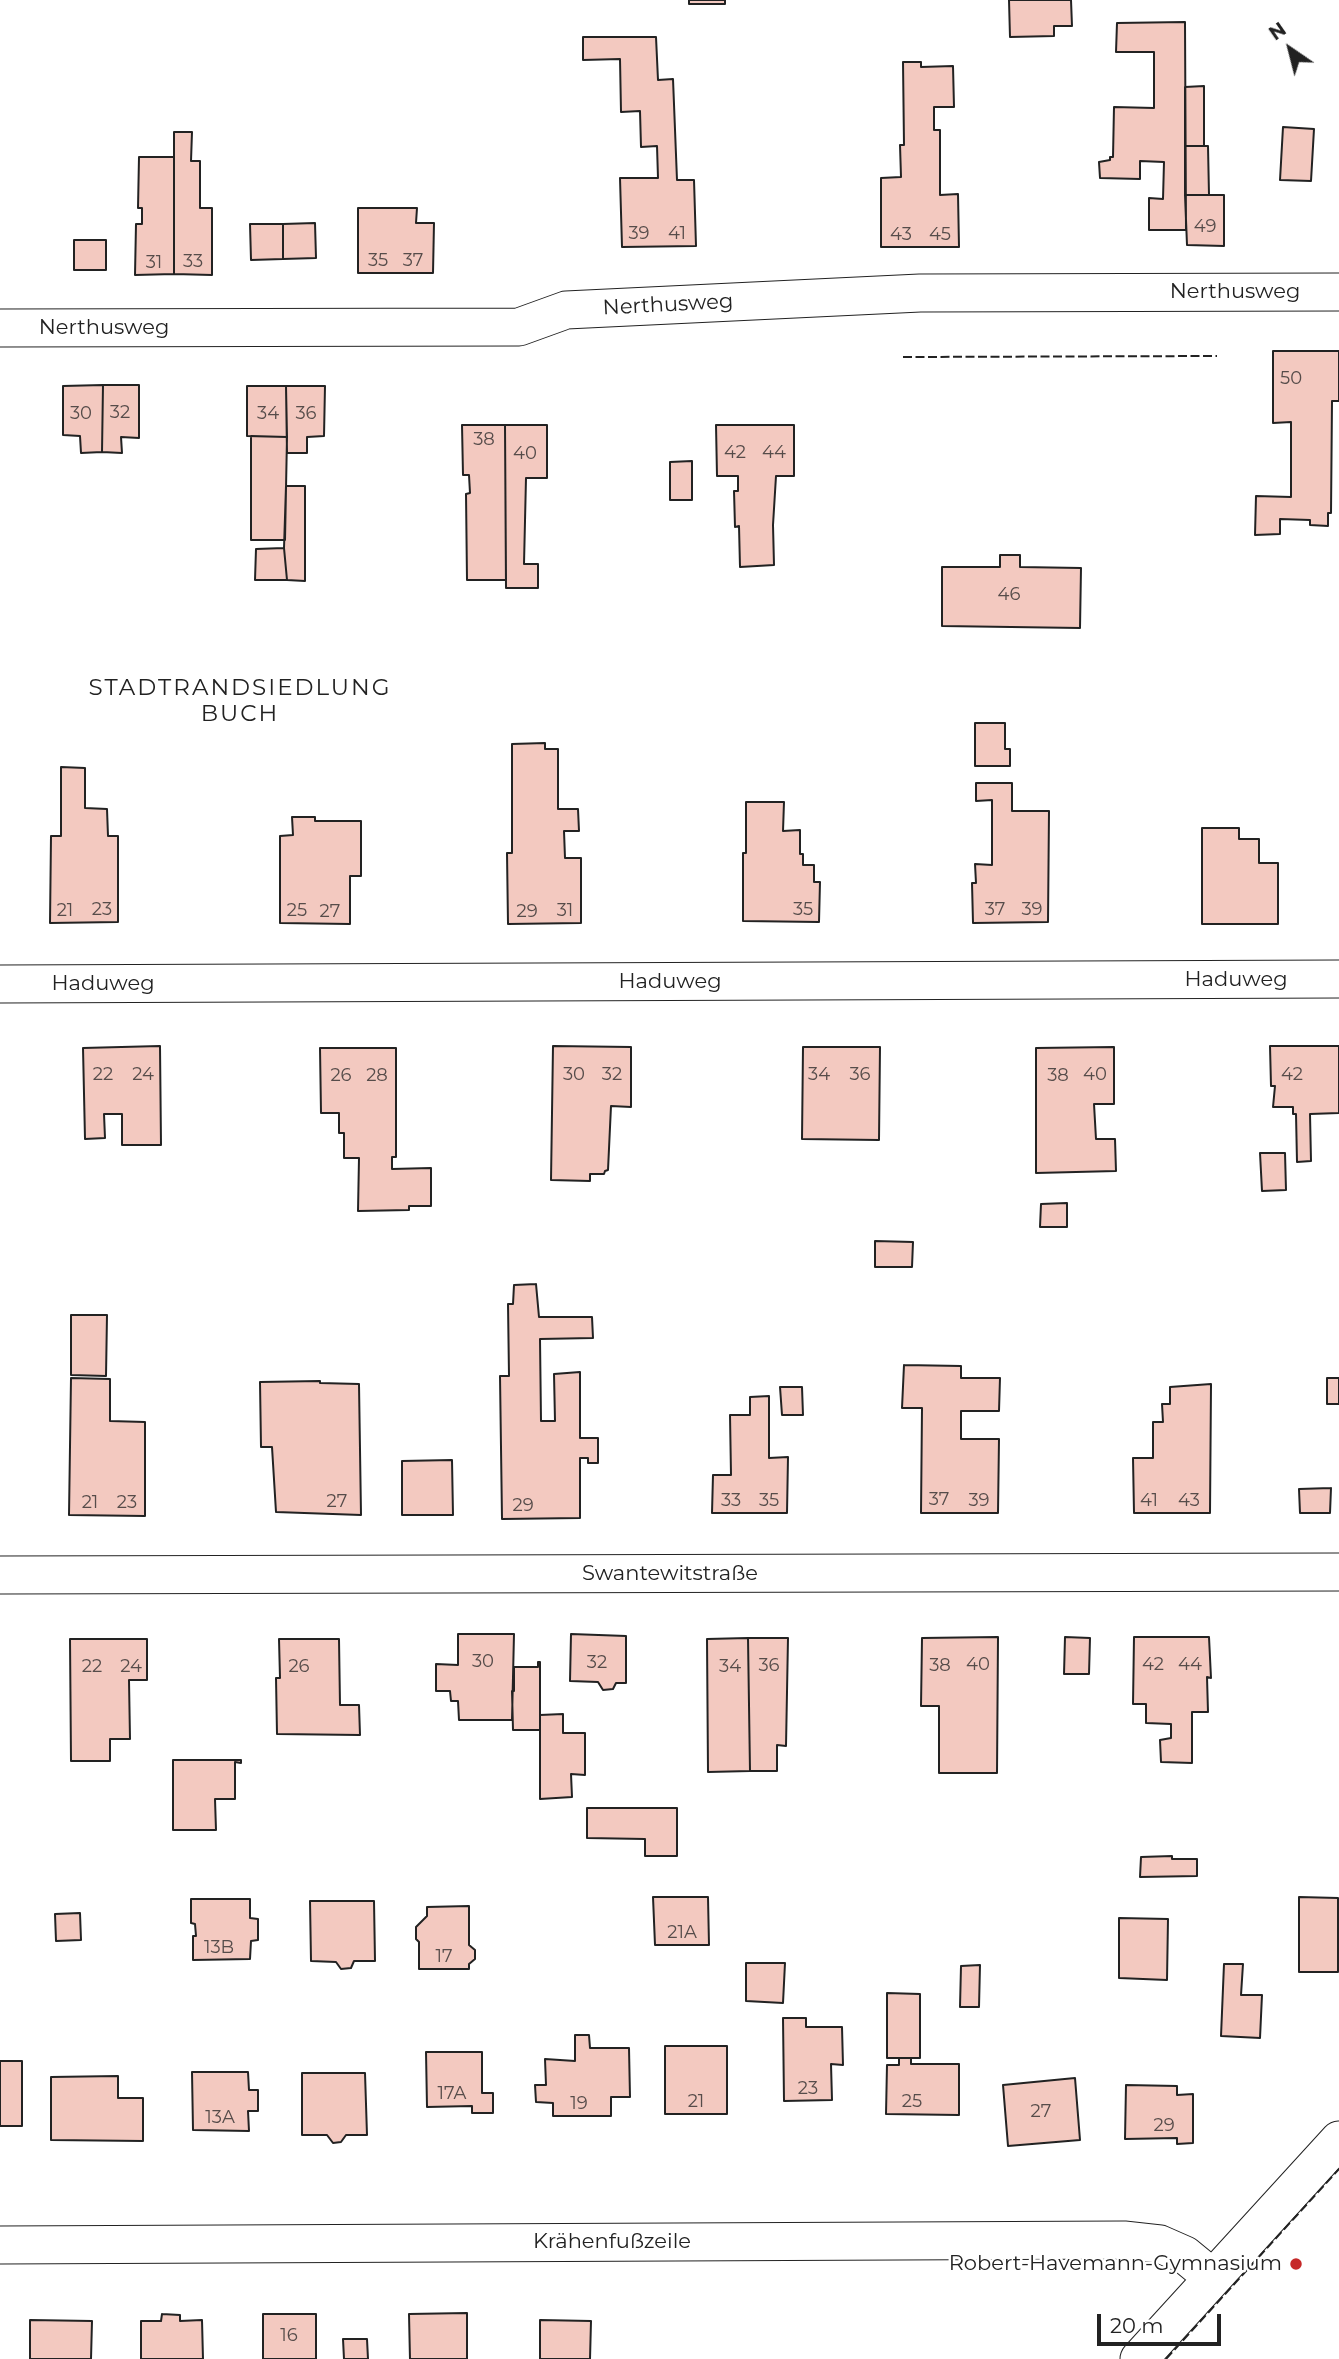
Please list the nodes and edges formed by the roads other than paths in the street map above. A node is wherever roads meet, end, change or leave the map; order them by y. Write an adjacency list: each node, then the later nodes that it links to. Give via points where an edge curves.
1 (1339, 292): 2 (street, Nerthusweg, via 920,293 566,310 519,327)
2 (0, 328)
3 (1339, 979): 4 (street, Haduweg)
4 (0, 984)
5 (1339, 1572): 6 (street, Swantewitstraße)
6 (0, 1575)
7 (1339, 2140): 9 (street)
8 (0, 2245): 9 (street, Krähenfußzeile, via 1124,2240 1160,2244 1185,2255)
9 (1213, 2278): 10 (street)
10 (1139, 2359)

